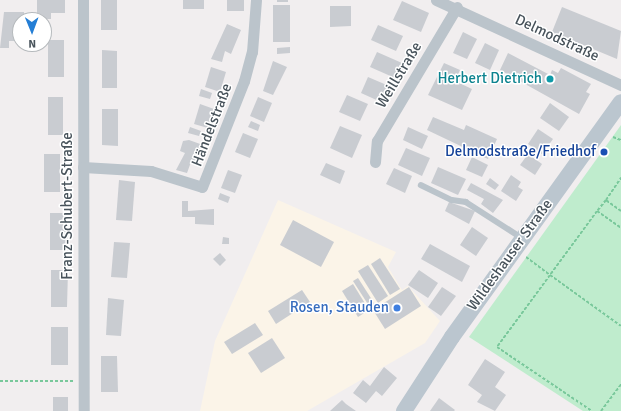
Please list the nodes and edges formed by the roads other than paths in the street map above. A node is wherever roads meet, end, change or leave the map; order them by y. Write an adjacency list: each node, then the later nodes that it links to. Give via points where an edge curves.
1 (83, 0): 8 (street, Franz-Schubert-Straße)
2 (256, 0): 8 (street, Händelstraße, via 252,52 244,82 202,186 151,171)
3 (436, 0): 4 (street, Delmodstraße)
4 (457, 7): 5 (street, Delmodstraße); 7 (street, Weillstraße, via 377,141)
5 (621, 85)
6 (621, 102): 10 (main road, Wildeshauser Straße)
7 (375, 162)
8 (83, 167): 11 (street, Franz-Schubert-Straße)
9 (421, 185): 10 (lane, via 452,200 466,202)
10 (518, 244): 12 (main road, Wildeshauser Straße)
11 (84, 411)
12 (404, 411)

